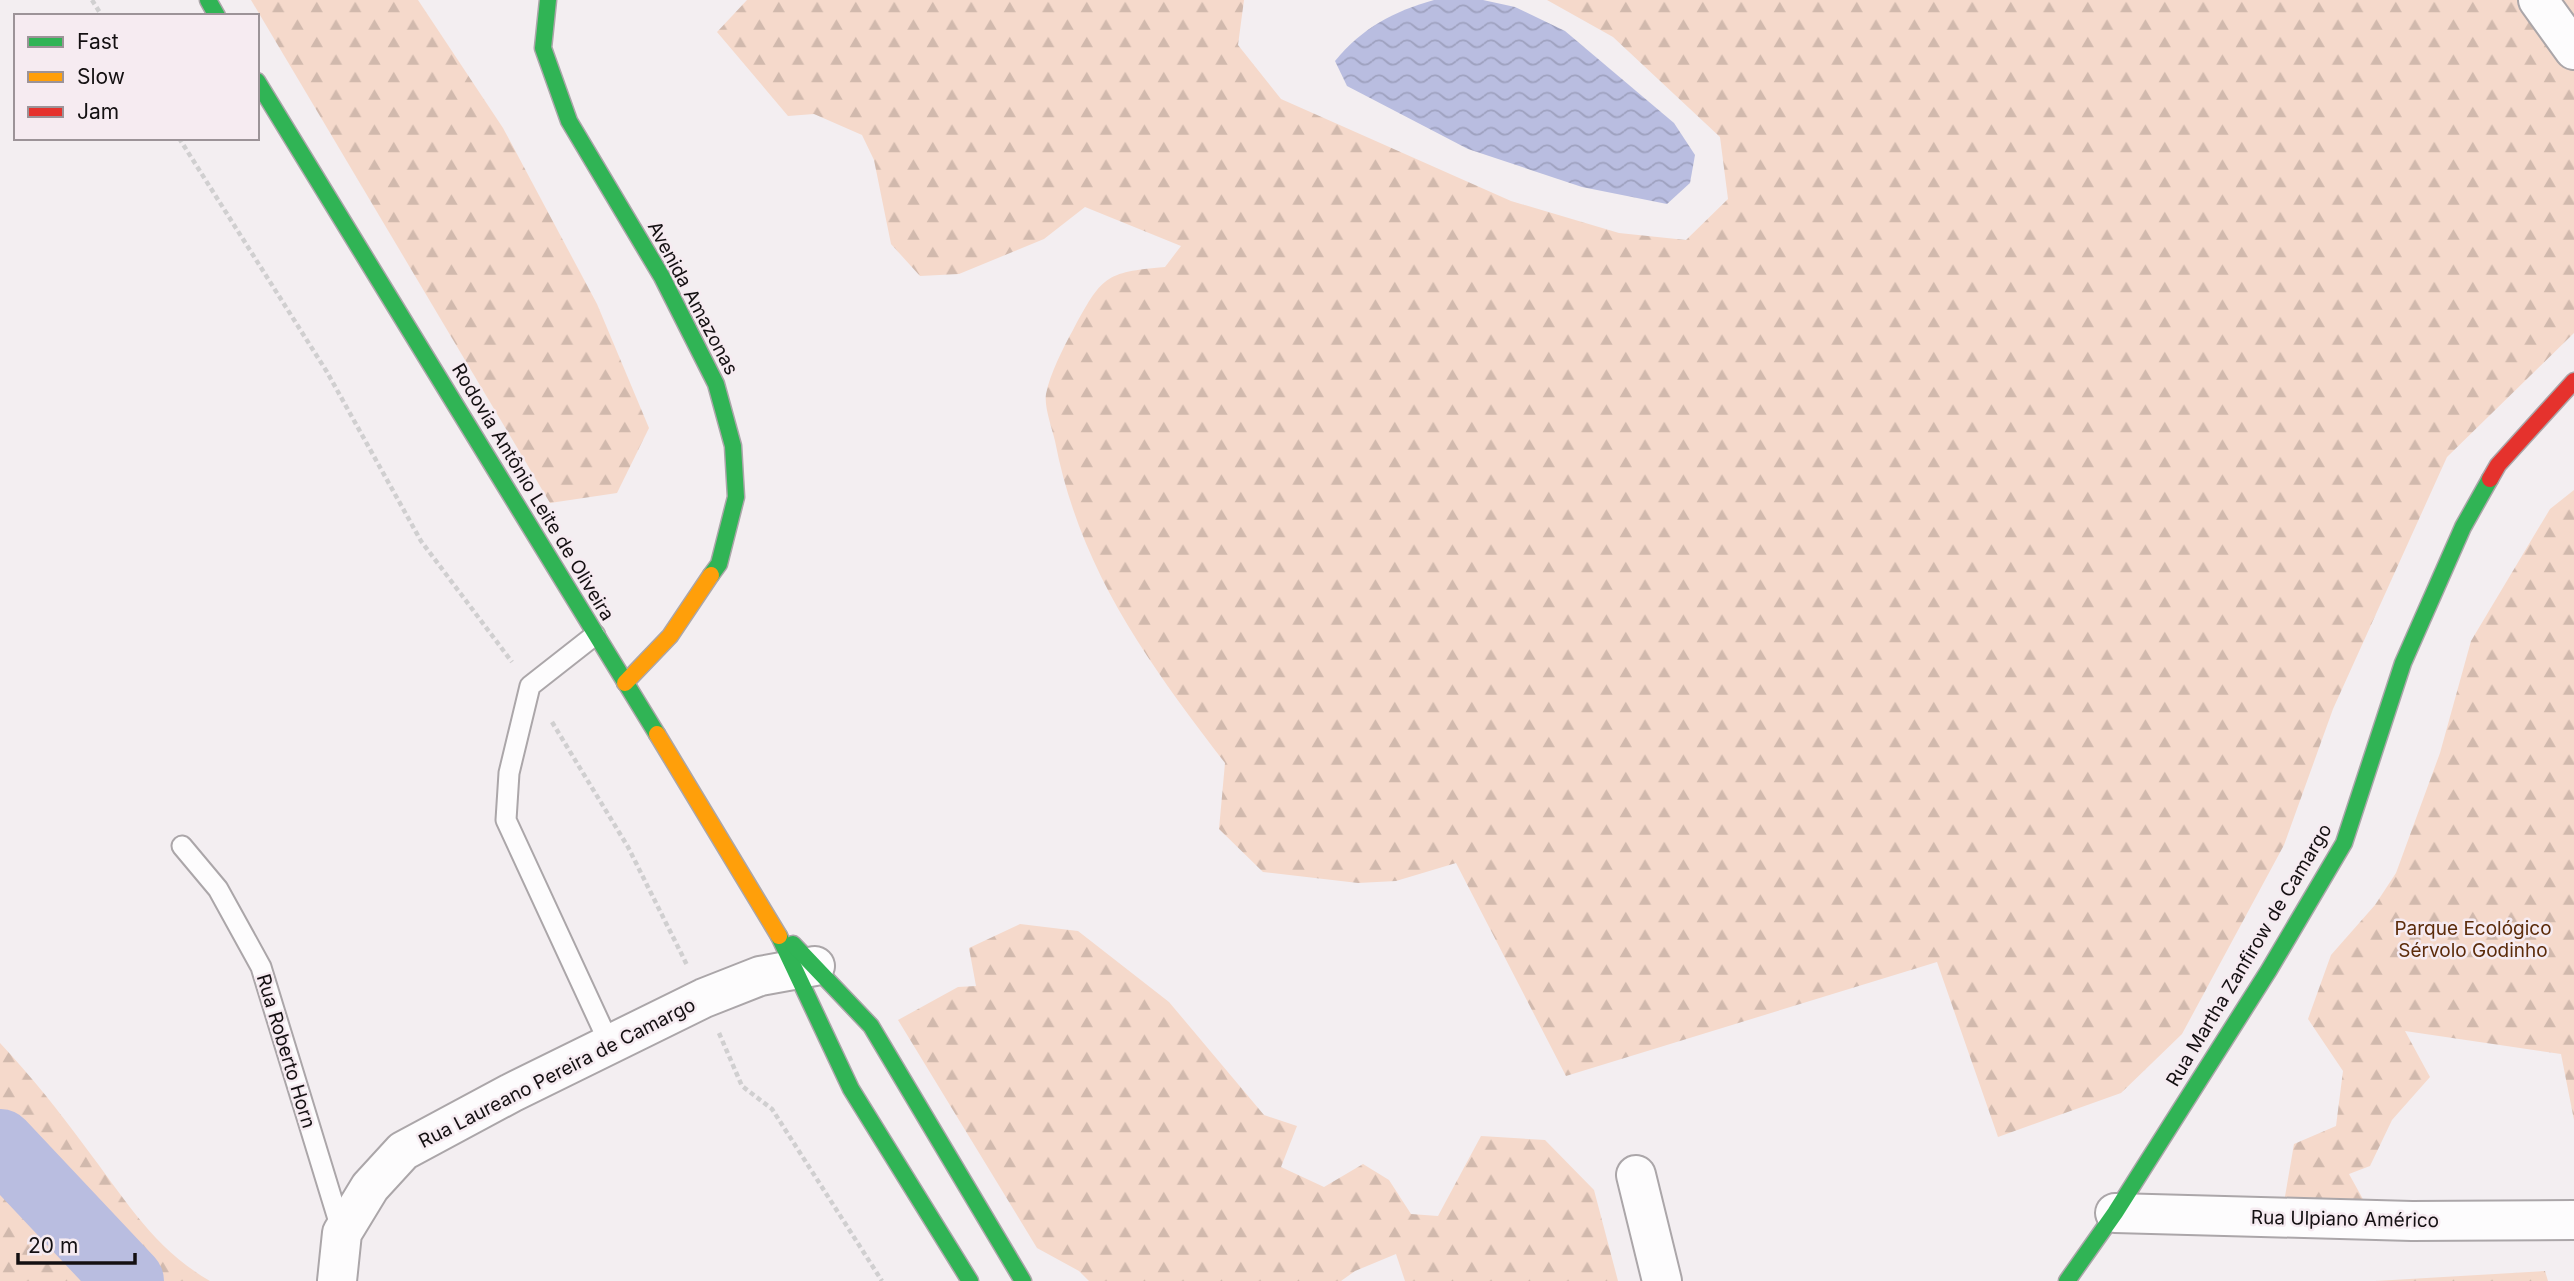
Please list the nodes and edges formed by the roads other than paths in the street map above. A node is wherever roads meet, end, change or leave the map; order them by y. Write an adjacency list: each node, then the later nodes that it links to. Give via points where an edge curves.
1 (548, 0): 7 (main road, Avenida Amazonas, via 543,48 569,121 662,277 716,384 733,446 736,497 719,564 670,636)
2 (2538, 0): 3 (street)
3 (2574, 50)
4 (259, 84): 6 (main road, Rodovia Antônio Leite de Oliveira)
5 (2573, 380): 12 (main road, Rua Martha Zanfirow de Camargo, via 2498,465 2463,527 2403,663 2344,842)
6 (595, 635): 7 (main road, Rodovia Antônio Leite de Oliveira); 10 (lane, via 530,686 509,773 506,820)
7 (625, 683): 9 (main road, Rodovia Antônio Leite de Oliveira)
8 (182, 846): 14 (lane, Rua Roberto Horn, via 218,889 261,967)
9 (805, 968): 10 (street, Rua Laureano Pereira de Camargo, via 760,976); 16 (main road, Rodovia Antônio Leite de Oliveira, via 851,1089); 17 (main road, Rodovia Antônio Leite de Oliveira, via 871,1026)
10 (610, 1045): 14 (street, Rua Laureano Pereira de Camargo, via 403,1151 370,1187)
11 (1636, 1175): 18 (street)
12 (2115, 1213): 13 (street, Rua Ulpiano Américo, via 2412,1222); 19 (main road, Rua Martha Zanfirow de Camargo)
13 (2574, 1220)
14 (342, 1233): 15 (street, Rua Laureano Pereira de Camargo)
15 (337, 1281)
16 (970, 1281)
17 (1023, 1281)
18 (1662, 1281)
19 (2067, 1281)

